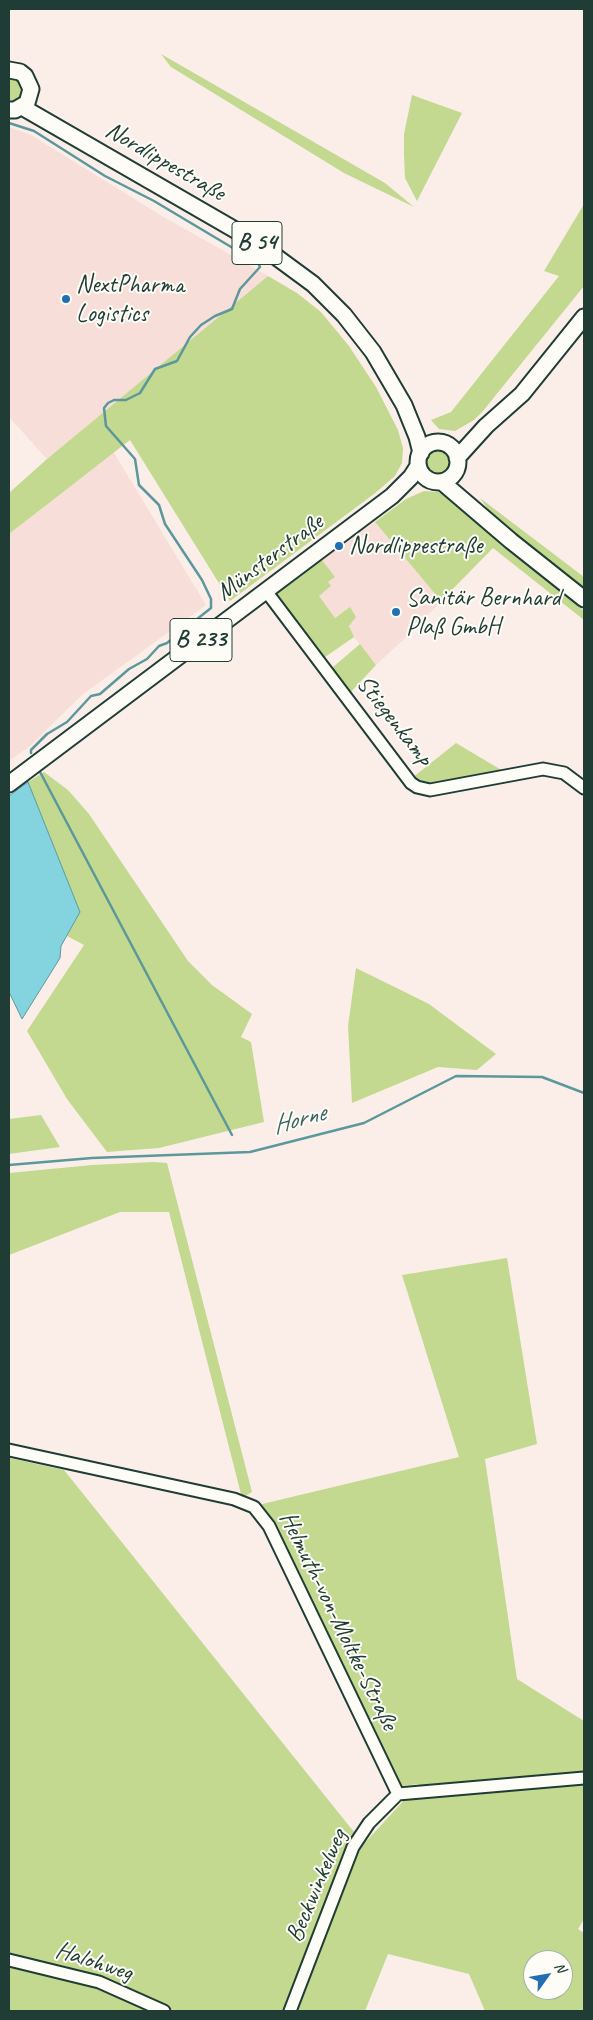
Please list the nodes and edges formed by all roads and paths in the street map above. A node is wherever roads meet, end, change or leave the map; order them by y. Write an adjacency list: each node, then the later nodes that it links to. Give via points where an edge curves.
1 (9, 70): 2 (main road, Nordlippestraße, via 25,76 32,89)
2 (20, 105): 4 (main road, Nordlippestraße / B 54, via 256,242 313,284 344,315 373,352)
3 (584, 317): 5 (main road, via 522,394)
4 (404, 406): 6 (main road, Nordlippestraße / B 54, via 424,432); 7 (main road, Nordlippestraße / B 54, via 418,437)
5 (486, 426): 6 (main road, via 455,443); 8 (main road)
6 (442, 444): 7 (main road, via 428,445); 8 (main road)
7 (420, 459): 9 (main road, via 422,474); 10 (main road, Münsterstraße / B 233, via 411,477)
8 (456, 465): 9 (main road); 11 (main road, via 461,486)
9 (435, 481): 10 (main road, Münsterstraße / B 233); 11 (main road)
10 (392, 496): 12 (main road, Münsterstraße / B 233)
11 (488, 521): 13 (main road)
12 (266, 591): 14 (main road, Münsterstraße / B 233); 15 (street, Stiegenkamp, via 417,787 430,790 543,769 564,773)
13 (584, 599)
14 (9, 784)
15 (584, 788)
16 (9, 1450): 18 (street, Helmuth-von-Moltke-Straße, via 234,1499 254,1508 269,1526)
17 (584, 1778): 18 (street)
18 (398, 1794): 21 (street, Beckwinkelweg, via 370,1823 353,1848)
19 (9, 1960): 20 (street, Halohweg, via 99,1982)
20 (164, 2011)
21 (290, 2011)

